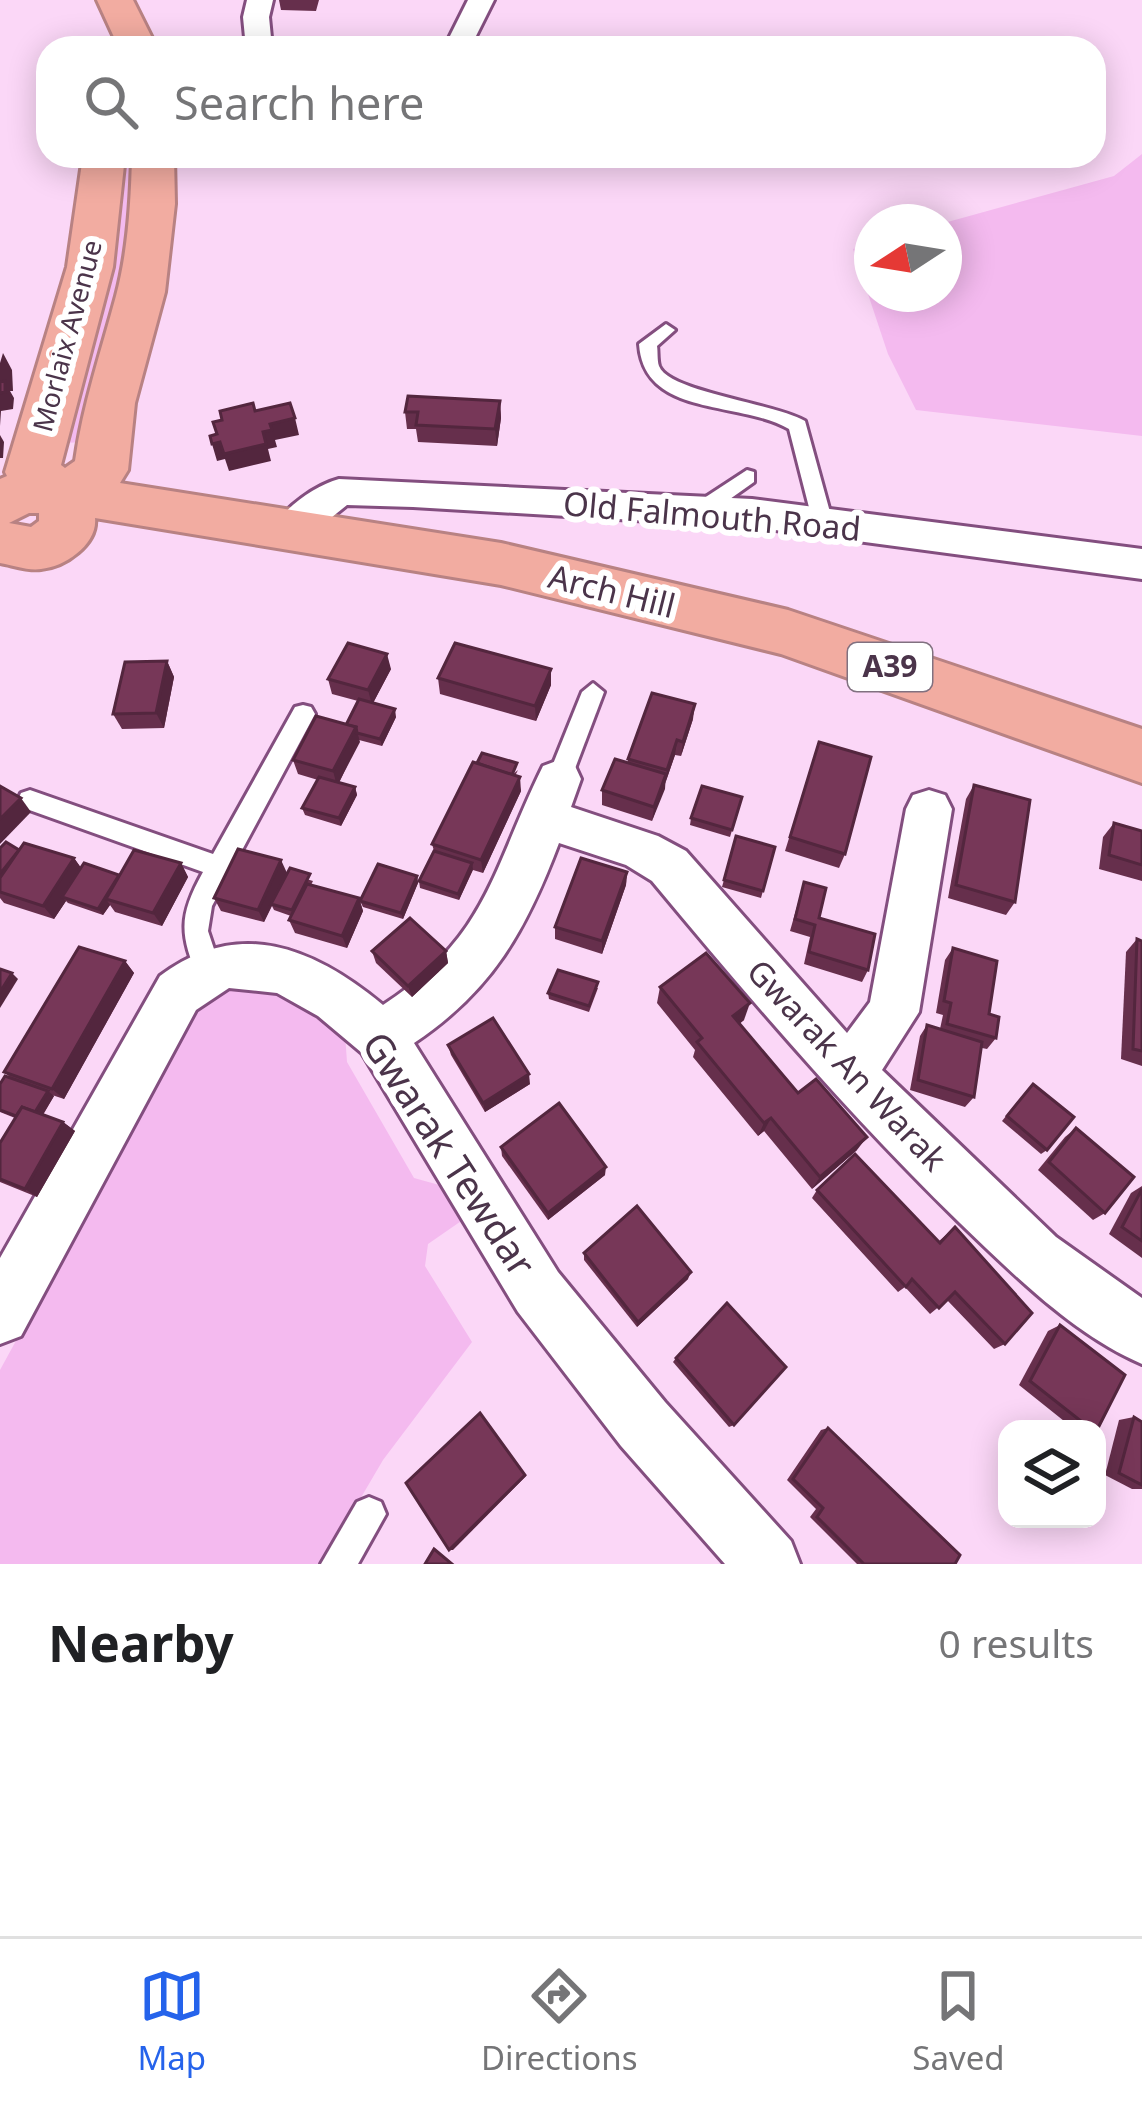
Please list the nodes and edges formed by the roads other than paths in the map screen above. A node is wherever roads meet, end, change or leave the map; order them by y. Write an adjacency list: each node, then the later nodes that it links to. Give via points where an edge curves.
1 (115, 0): 4 (highway)
2 (260, 0): 5 (street)
3 (481, 0): 6 (street)
4 (132, 36)
5 (258, 36)
6 (464, 36)
7 (102, 168): 11 (highway, Morlaix Avenue, via 90,267 32,472)
8 (153, 168): 11 (highway, Morlaix Avenue, via 141,292 109,403 104,460)
9 (666, 330): 14 (lane, via 648,344 646,359 663,385 798,426)
10 (747, 477): 13 (lane)
11 (65, 494): 12 (highway, Arch Hill, via 17,493); 15 (highway, Arch Hill / A39); 16 (highway, via 68,530 39,549)
12 (0, 506)
13 (699, 511): 14 (street, Old Falmouth Road); 15 (street, Old Falmouth Road, via 339,492)
14 (823, 523): 17 (street, Old Falmouth Road)
15 (292, 528): 20 (highway, Arch Hill / A39, via 501,564 788,634)
16 (0, 542)
17 (1142, 564)
18 (593, 692): 21 (lane)
19 (303, 714): 24 (lane)
20 (1142, 756)
21 (552, 798): 26 (street, via 476,957); 27 (street, Gwarak An Warak, via 669,866)
22 (30, 800): 24 (lane)
23 (929, 808): 27 (street, via 894,1012)
24 (216, 866): 25 (lane, via 195,932)
25 (208, 970): 26 (street, Gwarak Tewdar, via 248,964 309,981); 28 (street, via 178,993 149,1040)
26 (380, 1036): 32 (street, Gwarak Tewdar, via 538,1292)
27 (848, 1073): 29 (street, Gwarak An Warak, via 1036,1257)
28 (0, 1316)
29 (1142, 1334)
30 (369, 1514): 31 (lane)
31 (338, 1564)
32 (768, 1564)

